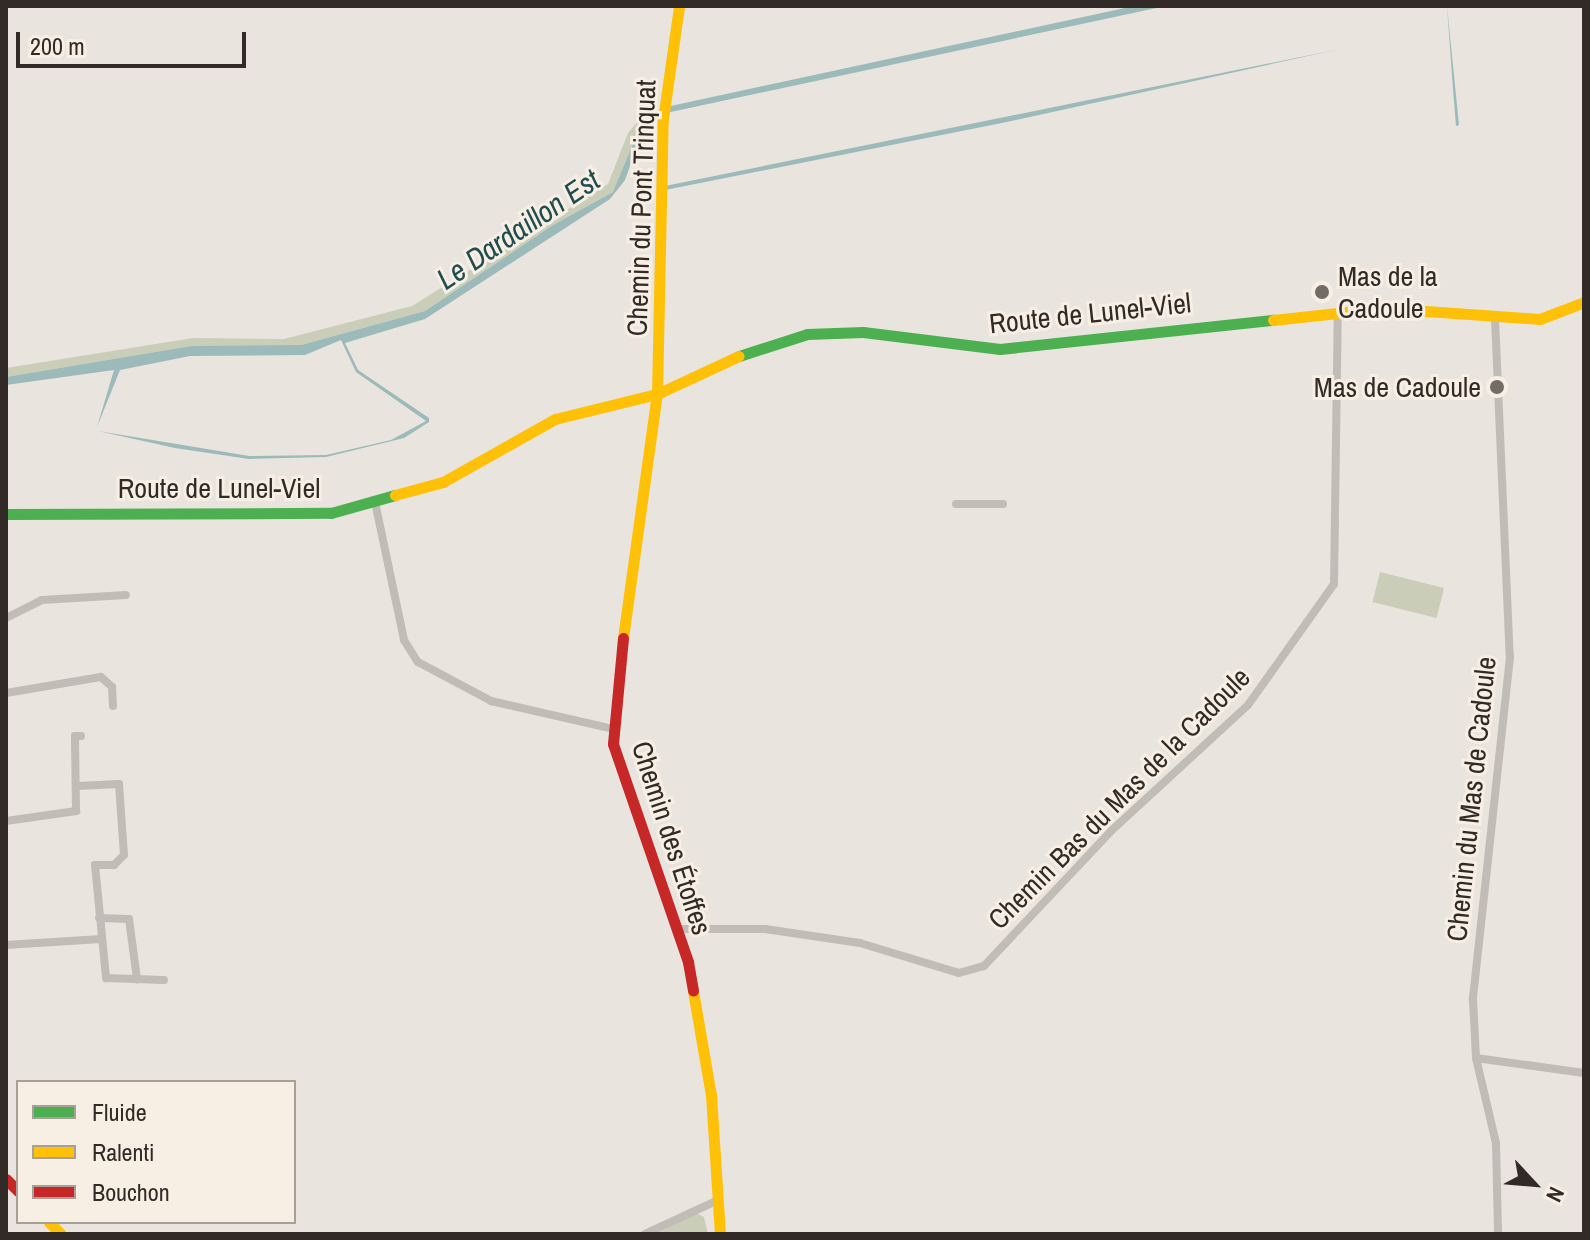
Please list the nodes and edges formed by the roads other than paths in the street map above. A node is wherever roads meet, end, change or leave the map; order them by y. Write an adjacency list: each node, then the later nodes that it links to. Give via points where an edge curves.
1 (679, 6): 5 (street, Chemin du Pont Trinquat, via 664,97)
2 (1584, 302): 4 (street, Route de Lunel-Viel, via 1540,319)
3 (1338, 313): 4 (street, Route de Lunel-Viel, via 1383,308); 5 (street, Route de Lunel-Viel, via 1000,349 863,332 807,334 756,348); 19 (street, Chemin Bas du Mas de la Cadoule, via 1334,584 1248,705 1111,831 984,966 959,973 860,943 765,929)
4 (1495, 319): 24 (street, Chemin du Mas de Cadoule, via 1510,657 1475,972)
5 (657, 394): 6 (street, Route de Lunel-Viel, via 555,419 443,482); 14 (street, Chemin des Étoffes)
6 (375, 502): 9 (street, Route de Lunel-Viel, via 291,516); 14 (street, via 412,655 437,676 491,701)
7 (956, 504): 8 (street)
8 (1003, 504)
9 (6, 514)
10 (126, 595): 11 (street, via 42,600)
11 (6, 618)
12 (6, 693): 13 (street, via 101,677 112,687)
13 (113, 706)
14 (613, 729): 19 (street, Chemin des Étoffes, via 616,761)
15 (81, 736): 16 (street, via 75,736)
16 (77, 786): 17 (street, via 79,807 72,814); 18 (street, via 119,784 124,855 114,865 95,865)
17 (6, 821)
18 (99, 918): 20 (street); 22 (street, via 129,919)
19 (678, 929): 26 (street, Chemin des Étoffes, via 711,1095)
20 (101, 939): 21 (street); 22 (street, via 106,978)
21 (6, 945)
22 (137, 979): 23 (street)
23 (164, 980)
24 (1476, 1058): 25 (street); 29 (street, Chemin du Mas de Cadoule, via 1496,1143)
25 (1584, 1073)
26 (716, 1201): 27 (street); 28 (street, Chemin des Étoffes)
27 (645, 1234)
28 (720, 1234)
29 (1498, 1234)

